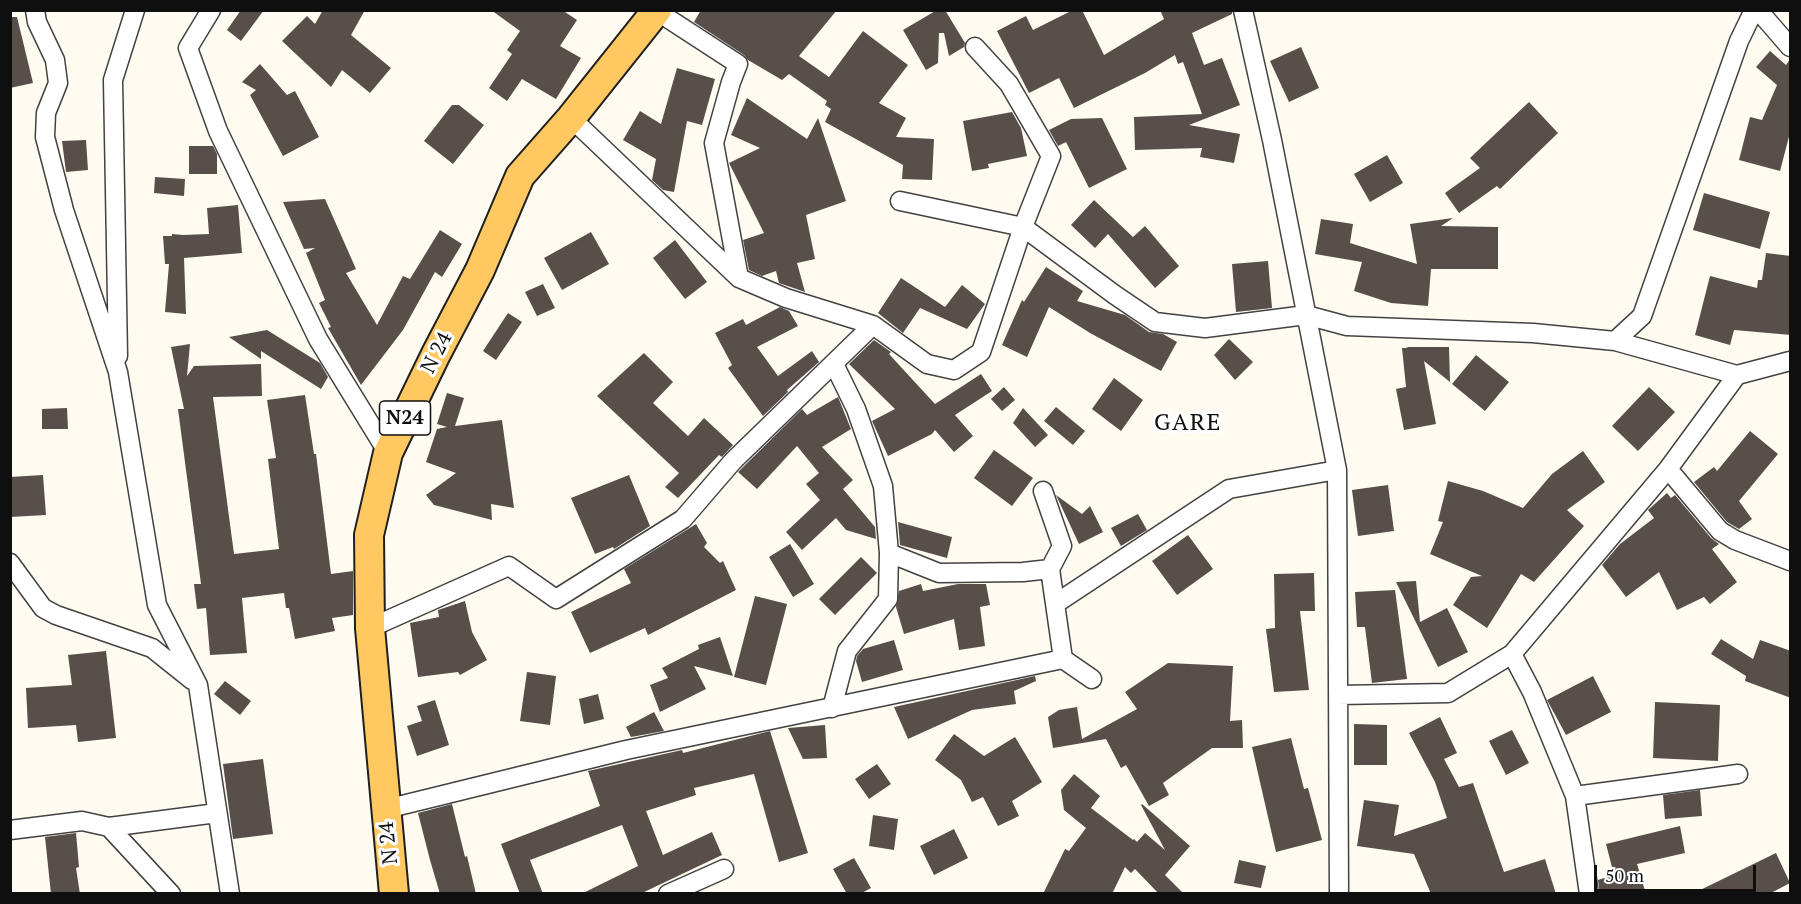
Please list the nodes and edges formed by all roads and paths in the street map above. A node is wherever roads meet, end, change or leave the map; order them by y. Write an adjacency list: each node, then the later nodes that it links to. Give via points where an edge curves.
1 (35, 10): 18 (street, via 55,60 58,83 46,113 45,137 64,210)
2 (135, 10): 18 (street, via 114,80)
3 (210, 10): 20 (street, via 188,48 218,131 318,339)
4 (1243, 10): 13 (street)
5 (1756, 10): 8 (street); 15 (street, via 1739,41 1642,316)
6 (656, 11): 9 (main road, N 24 / N24); 12 (street, via 738,64 714,143)
7 (975, 47): 11 (street, via 1009,84 1051,156)
8 (1791, 47)
9 (571, 118): 12 (street); 20 (main road, N 24 / N24, via 520,176 480,270)
10 (900, 201): 11 (street)
11 (1023, 227): 13 (street, via 1155,322 1205,328); 14 (street, via 981,352 954,370 927,364)
12 (739, 278): 14 (street, via 786,298)
13 (1306, 315): 15 (street, via 1347,326 1533,333); 22 (street)
14 (873, 325): 17 (street)
15 (1615, 341): 19 (street)
16 (1791, 361): 19 (street)
17 (834, 364): 24 (street, via 856,409 884,486); 29 (street, via 733,461 683,519 556,599 508,566)
18 (118, 372): 33 (street, via 157,605)
19 (1737, 375): 21 (street)
20 (388, 453): 29 (main road, N 24 / N24, via 369,535)
21 (1668, 469): 25 (street, via 1720,531); 30 (street)
22 (1337, 470): 28 (street, via 1230,489); 34 (street)
23 (1043, 491): 27 (street, via 1062,546)
24 (889, 553): 27 (street, via 939,573); 35 (street, via 888,599 847,651)
25 (1791, 561)
26 (10, 563): 33 (street, via 44,608 152,648)
27 (1050, 569): 28 (street)
28 (1055, 604): 31 (street)
29 (370, 628): 38 (main road, N 24 / N24)
30 (1512, 654): 34 (street, via 1448,693); 37 (street)
31 (1063, 659): 32 (street); 35 (street)
32 (1092, 679)
33 (198, 685): 39 (street)
34 (1339, 695): 47 (street)
35 (832, 708): 38 (street, via 626,750)
36 (1738, 774): 37 (street)
37 (1575, 796): 48 (street)
38 (386, 809): 45 (main road, N 24 / N24)
39 (217, 813): 40 (street); 44 (street)
40 (110, 827): 41 (street, via 82,822); 43 (street)
41 (10, 830)
42 (724, 869): 46 (street)
43 (171, 894)
44 (230, 894)
45 (394, 894)
46 (668, 894)
47 (1339, 894)
48 (1589, 894)

